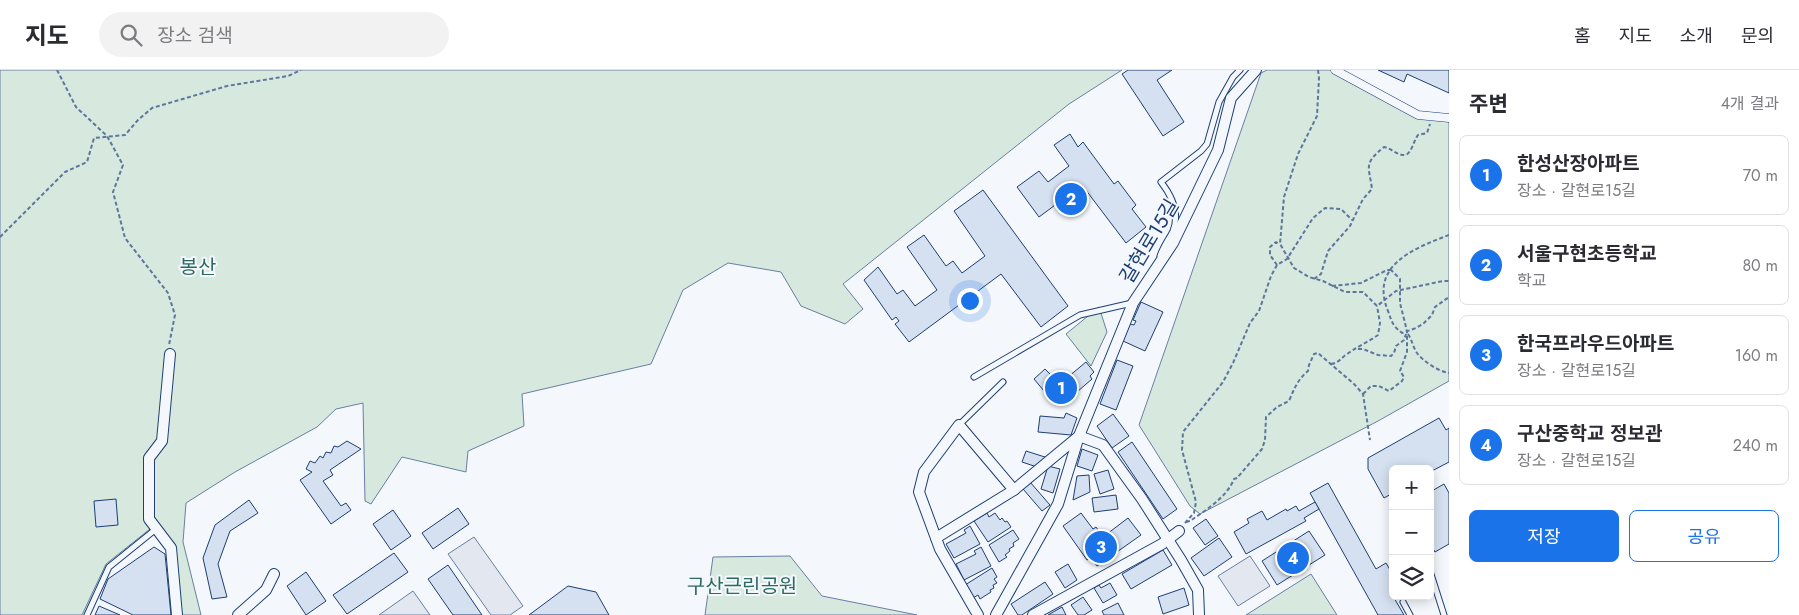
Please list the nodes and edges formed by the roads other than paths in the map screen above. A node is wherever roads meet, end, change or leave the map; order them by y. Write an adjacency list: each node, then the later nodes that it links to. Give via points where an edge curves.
1 (1240, 70): 5 (lane, via 1232,77 1219,102 1207,144 1161,182 1176,212 1174,229)
2 (1256, 70): 5 (street, 갈현로15길, via 1231,98 1218,150 1173,242)
3 (1335, 70): 4 (street, via 1418,115)
4 (1449, 118)
5 (1157, 267): 6 (street, 갈현로15길)
6 (1133, 302): 8 (lane, via 1080,315); 11 (street, 갈현로15길)
7 (170, 354): 13 (street, via 162,441 149,458 149,519)
8 (974, 377)
9 (1003, 382): 10 (lane)
10 (959, 424): 12 (street); 15 (street, via 924,472 919,492)
11 (1079, 436): 12 (street); 16 (street, via 1103,445); 24 (street, 갈현로15길, via 1058,504)
12 (1014, 490): 15 (street)
13 (156, 528): 20 (lane, via 109,567); 21 (street, via 171,548)
14 (1178, 531): 16 (street)
15 (936, 538): 23 (street)
16 (1168, 539): 25 (street); 26 (street, via 1198,590)
17 (274, 574): 22 (street, via 266,590)
18 (1434, 584): 28 (lane)
19 (1403, 602): 27 (lane)
20 (87, 615)
21 (177, 615)
22 (238, 615)
23 (978, 615)
24 (996, 615)
25 (1032, 615)
26 (1199, 615)
27 (1410, 615)
28 (1444, 615)

